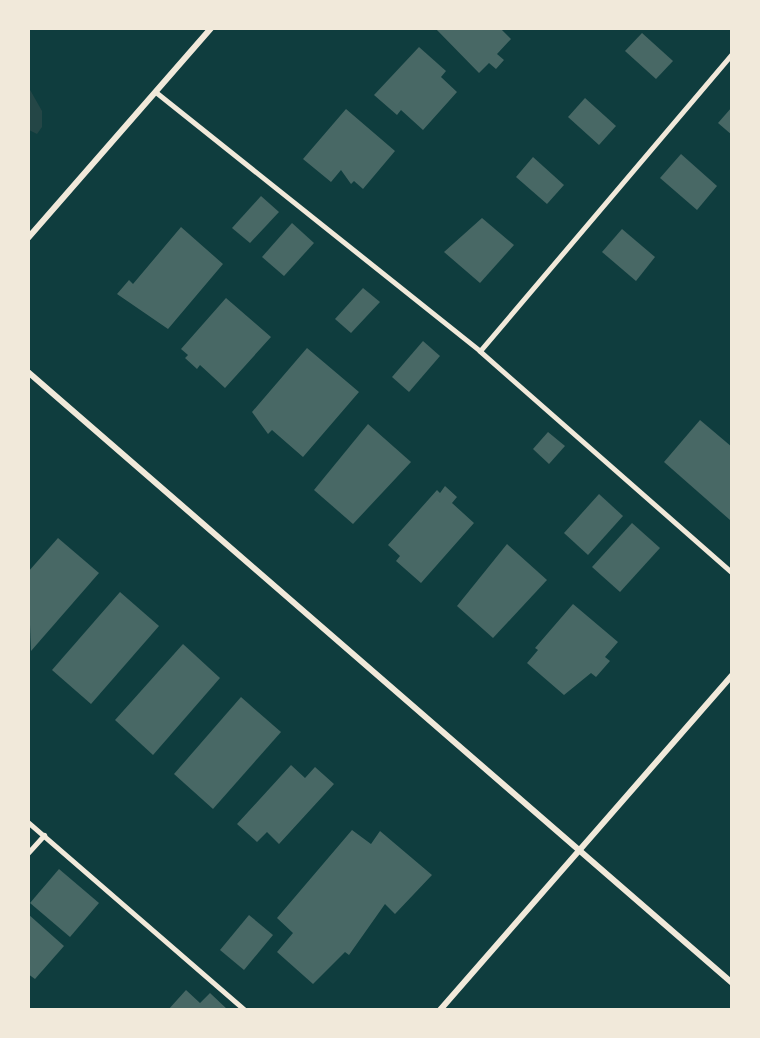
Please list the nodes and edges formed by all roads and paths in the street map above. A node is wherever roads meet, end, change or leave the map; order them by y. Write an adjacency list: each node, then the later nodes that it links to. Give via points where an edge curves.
1 (211, 28): 3 (street)
2 (732, 54): 5 (lane)
3 (156, 92): 4 (street); 5 (lane)
4 (28, 238)
5 (480, 351): 7 (lane)
6 (28, 372): 11 (street)
7 (732, 572)
8 (732, 675): 11 (street)
9 (28, 822): 10 (lane)
10 (44, 836): 12 (lane); 14 (lane)
11 (578, 850): 13 (street); 15 (street)
12 (28, 853)
13 (732, 983)
14 (245, 1010)
15 (440, 1010)

